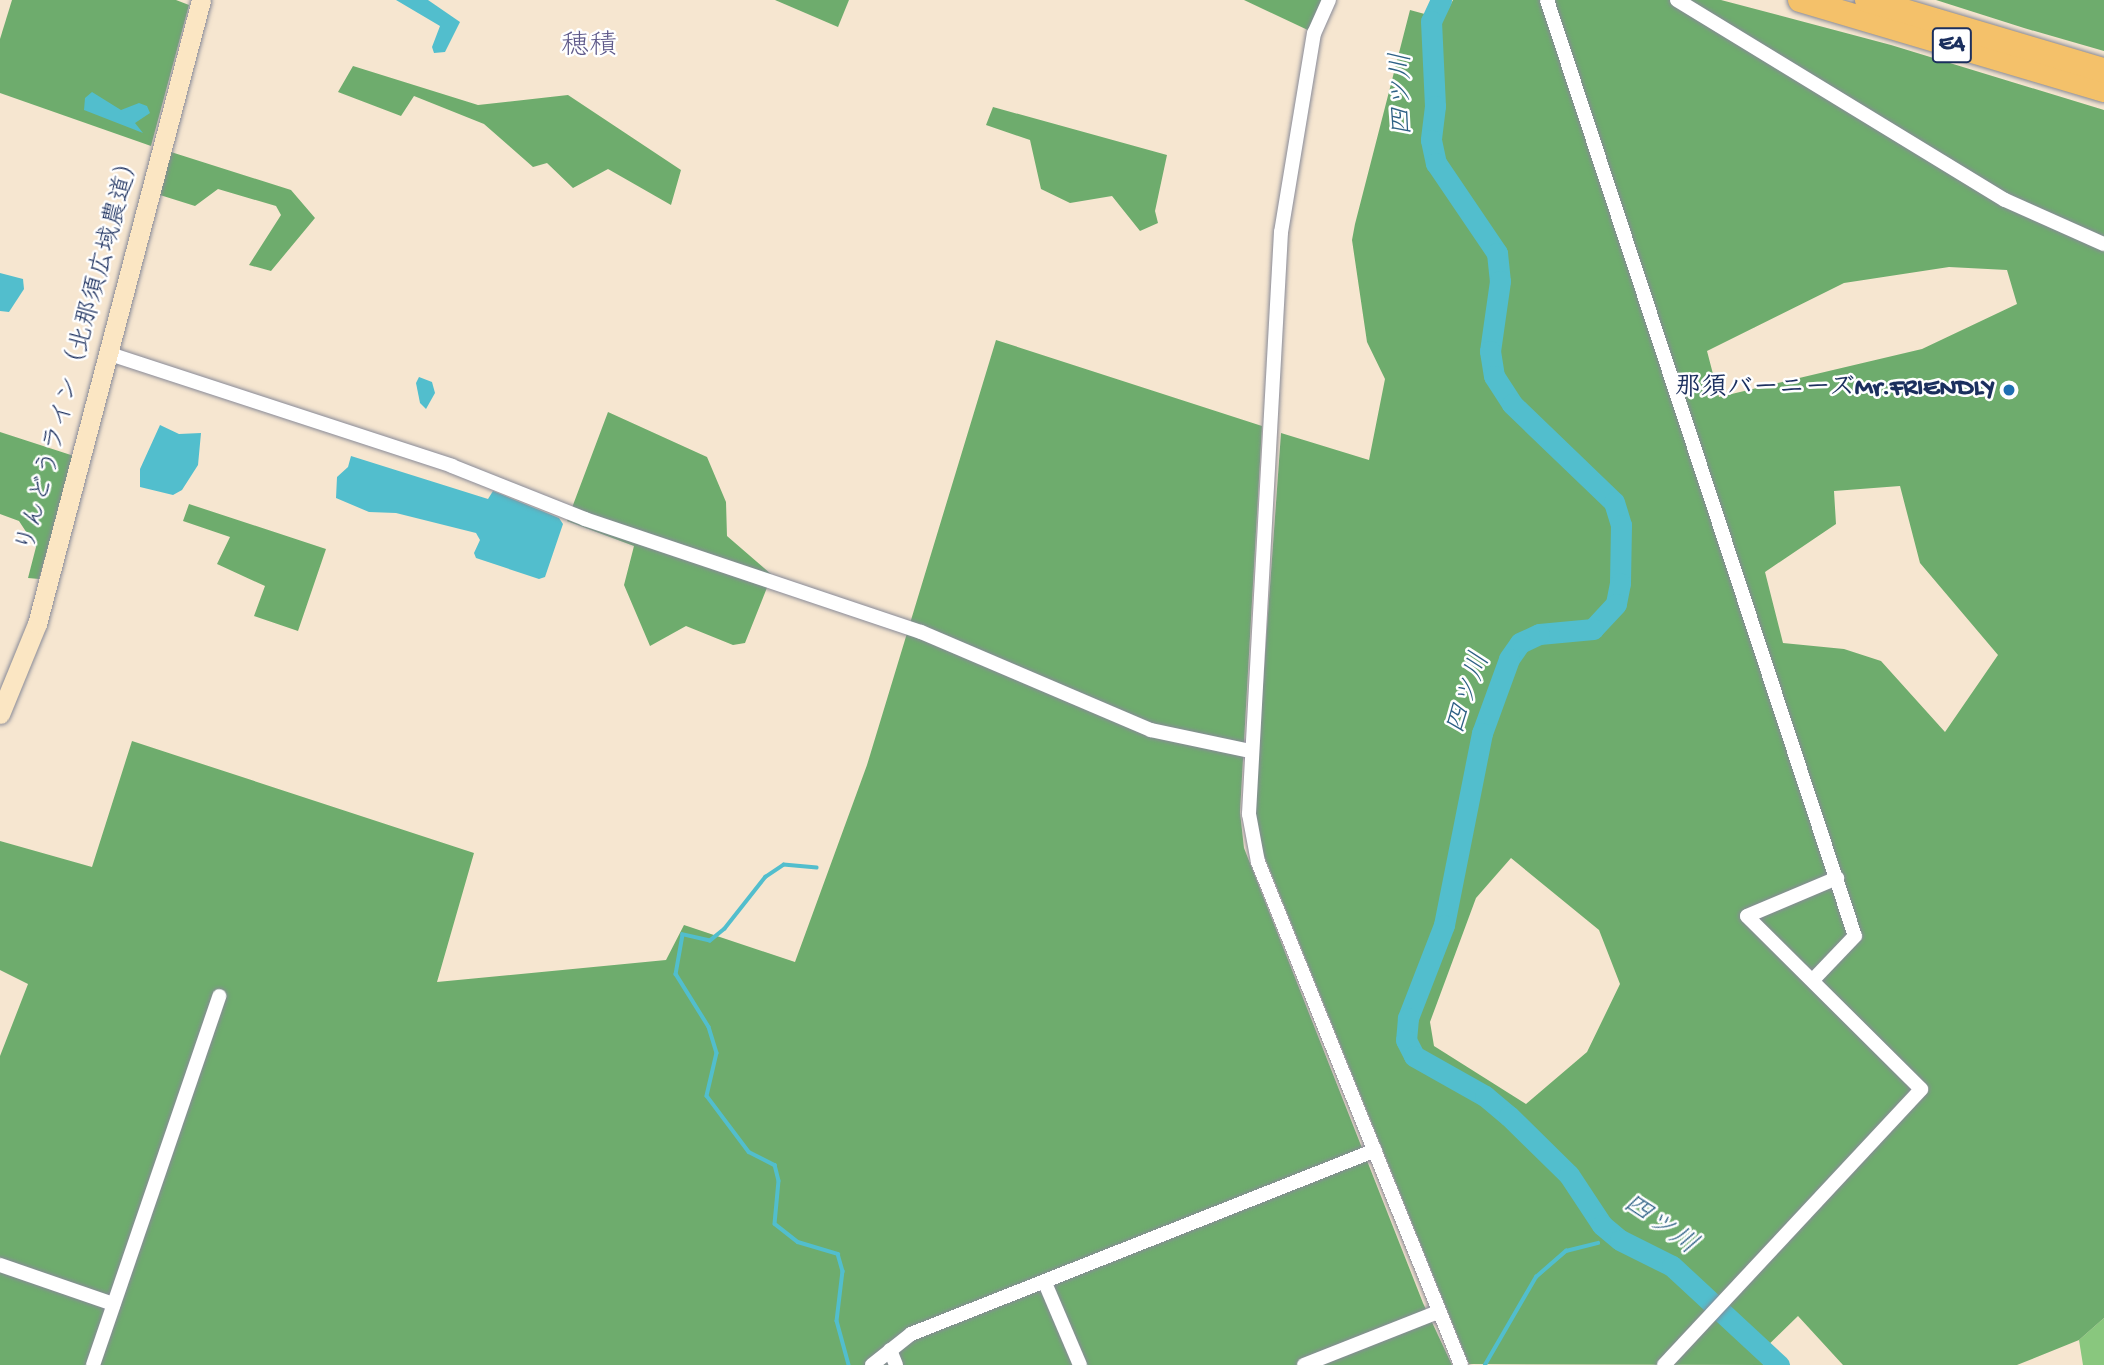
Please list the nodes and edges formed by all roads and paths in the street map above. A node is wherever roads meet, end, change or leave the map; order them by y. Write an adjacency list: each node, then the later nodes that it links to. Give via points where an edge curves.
1 (201, 0): 10 (street, りんどうライン（北那須広域農道）)
2 (1329, 0): 12 (street, via 1314,33 1282,220)
3 (1547, 0): 13 (street)
4 (1677, 0): 9 (street, via 2005,200)
5 (1800, 0): 8 (highway, E4)
6 (1867, 0): 7 (highway, E4)
7 (2104, 70)
8 (2104, 90)
9 (2104, 244)
10 (107, 353): 11 (street, りんどうライン（北那須広域農道）, via 37,624); 12 (street, via 453,466 585,519 922,632 1151,730)
11 (0, 714)
12 (1250, 751): 16 (street, via 1249,814 1254,849)
13 (1837, 878): 14 (street, via 1855,936); 14 (street, via 1747,916)
14 (1813, 980): 28 (street, via 1921,1089)
15 (219, 996): 19 (street)
16 (1375, 1150): 18 (street); 20 (street)
17 (0, 1265): 19 (street)
18 (1045, 1283): 21 (street, via 911,1334); 25 (street)
19 (113, 1304): 22 (street)
20 (1438, 1312): 26 (street); 27 (street)
21 (890, 1350): 23 (street); 24 (street)
22 (93, 1365)
23 (872, 1365)
24 (896, 1365)
25 (1080, 1365)
26 (1304, 1365)
27 (1461, 1365)
28 (1664, 1365)

